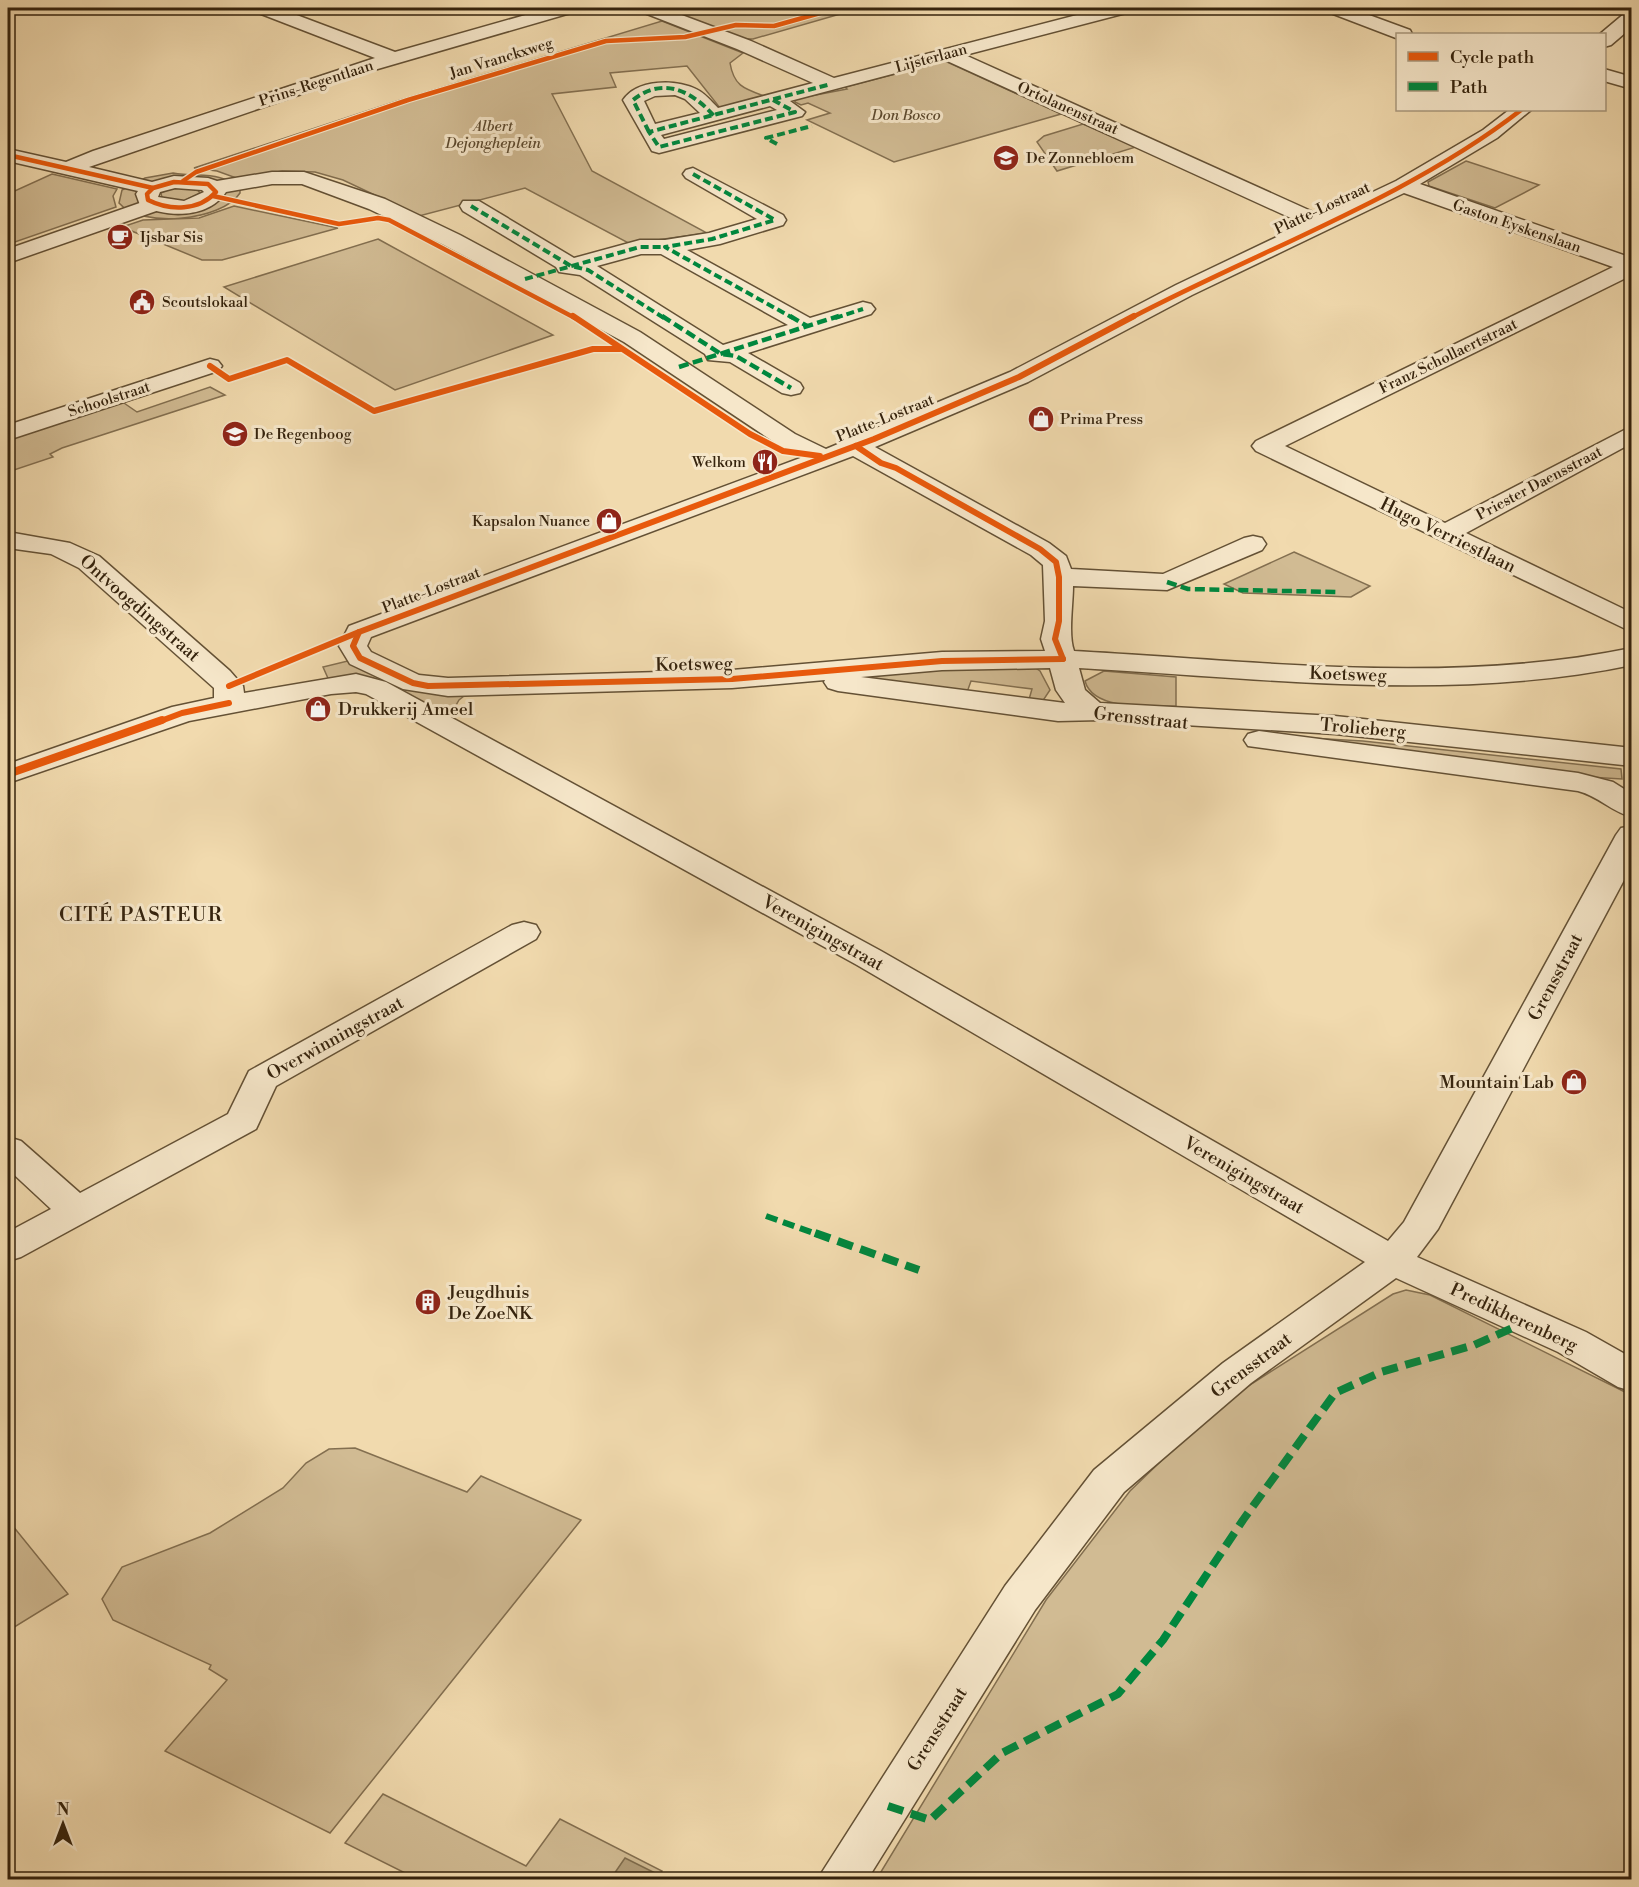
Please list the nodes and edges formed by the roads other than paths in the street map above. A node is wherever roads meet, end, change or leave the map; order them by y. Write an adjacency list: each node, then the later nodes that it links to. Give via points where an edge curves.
1 (262, 8): 10 (street)
2 (568, 8): 10 (street, Prins-Regentlaan)
3 (648, 8): 13 (street)
4 (1124, 8): 9 (street, Lijsterlaan)
5 (1334, 8): 7 (street)
6 (1632, 17): 8 (street)
7 (1400, 33)
8 (1606, 40)
9 (946, 54): 13 (street, Lijsterlaan); 24 (street, Ortolanenstraat)
10 (394, 58): 19 (street, Prins-Regentlaan)
11 (1606, 75): 12 (street)
12 (1632, 83)
13 (831, 84): 14 (street, Lijsterlaan)
14 (773, 100): 16 (street, Lijsterlaan); 17 (street, via 795,112 659,147)
15 (1520, 111): 21 (street, Platte-Lostraat, via 1490,134)
16 (714, 116): 17 (street, Lijsterlaan); 17 (street, via 689,93 676,90 640,94 633,100)
17 (649, 132)
18 (8, 155): 19 (street)
19 (68, 169): 22 (street)
20 (693, 174): 25 (street, via 775,220 712,239)
21 (1403, 185): 24 (street, Platte-Lostraat); 28 (street, Gaston Eyskenslaan)
22 (153, 196): 26 (street); 29 (street, via 166,207 192,206 213,196 214,188 272,178 311,179 397,213)
23 (471, 206): 27 (street)
24 (1320, 223): 38 (street, Platte-Lostraat, via 1019,377)
25 (665, 247): 27 (street, via 640,247); 31 (street)
26 (8, 256)
27 (571, 266): 29 (street); 32 (street, via 588,270)
28 (1632, 266): 39 (street, Franz Schollaertstraat)
29 (525, 279): 34 (street)
30 (863, 309): 31 (street)
31 (807, 326): 32 (street)
32 (721, 354): 34 (street); 35 (street, via 736,356)
33 (210, 366): 36 (street, Schoolstraat)
34 (679, 367): 40 (street, via 786,438)
35 (792, 388)
36 (8, 433)
37 (1632, 433): 41 (street, Priester Daensstraat)
38 (856, 446): 40 (street, Platte-Lostraat); 44 (street, via 1040,549 1056,562)
39 (1265, 446): 41 (street, Hugo Verriestlaan)
40 (824, 457): 46 (street, Platte-Lostraat)
41 (1446, 533): 45 (street, Hugo Verriestlaan)
42 (8, 540): 51 (street, Ontvoogdingstraat, via 76,553)
43 (1253, 544): 44 (street, via 1167,582)
44 (1059, 577): 48 (street, via 1055,639)
45 (1632, 624)
46 (359, 632): 50 (street, Koetsweg, via 353,646 360,658 413,683)
47 (1632, 657): 48 (street, Koetsweg, via 1574,668 1462,677 1350,675)
48 (1063, 659): 49 (street, Koetsweg, via 942,661); 52 (street, via 1067,686 1075,700)
49 (829, 670): 50 (street, Koetsweg, via 732,679); 52 (street, Grensstraat, via 834,681 1058,712)
50 (478, 685): 53 (street, via 459,700 451,714)
51 (229, 695): 53 (street, Verenigingstraat, via 356,683 376,688); 55 (street)
52 (1093, 711): 54 (street, Trolieberg, via 1335,725); 56 (street, Grensstraat, via 1209,725 1284,744 1578,782 1602,788)
53 (456, 729): 62 (street, Verenigingstraat, via 879,964)
54 (1632, 757)
55 (8, 774)
56 (1632, 808)
57 (1632, 836): 62 (street, Grensstraat, via 1419,1229)
58 (524, 932): 60 (street, Overwinningstraat, via 261,1079 243,1121)
59 (8, 1149): 60 (street)
60 (75, 1211): 61 (street, Overwinningstraat)
61 (8, 1248)
62 (1393, 1261): 63 (street, Predikherenberg, via 1572,1342); 64 (street, Grensstraat, via 1237,1373 1109,1481 1020,1598)
63 (1632, 1377)
64 (841, 1880)

